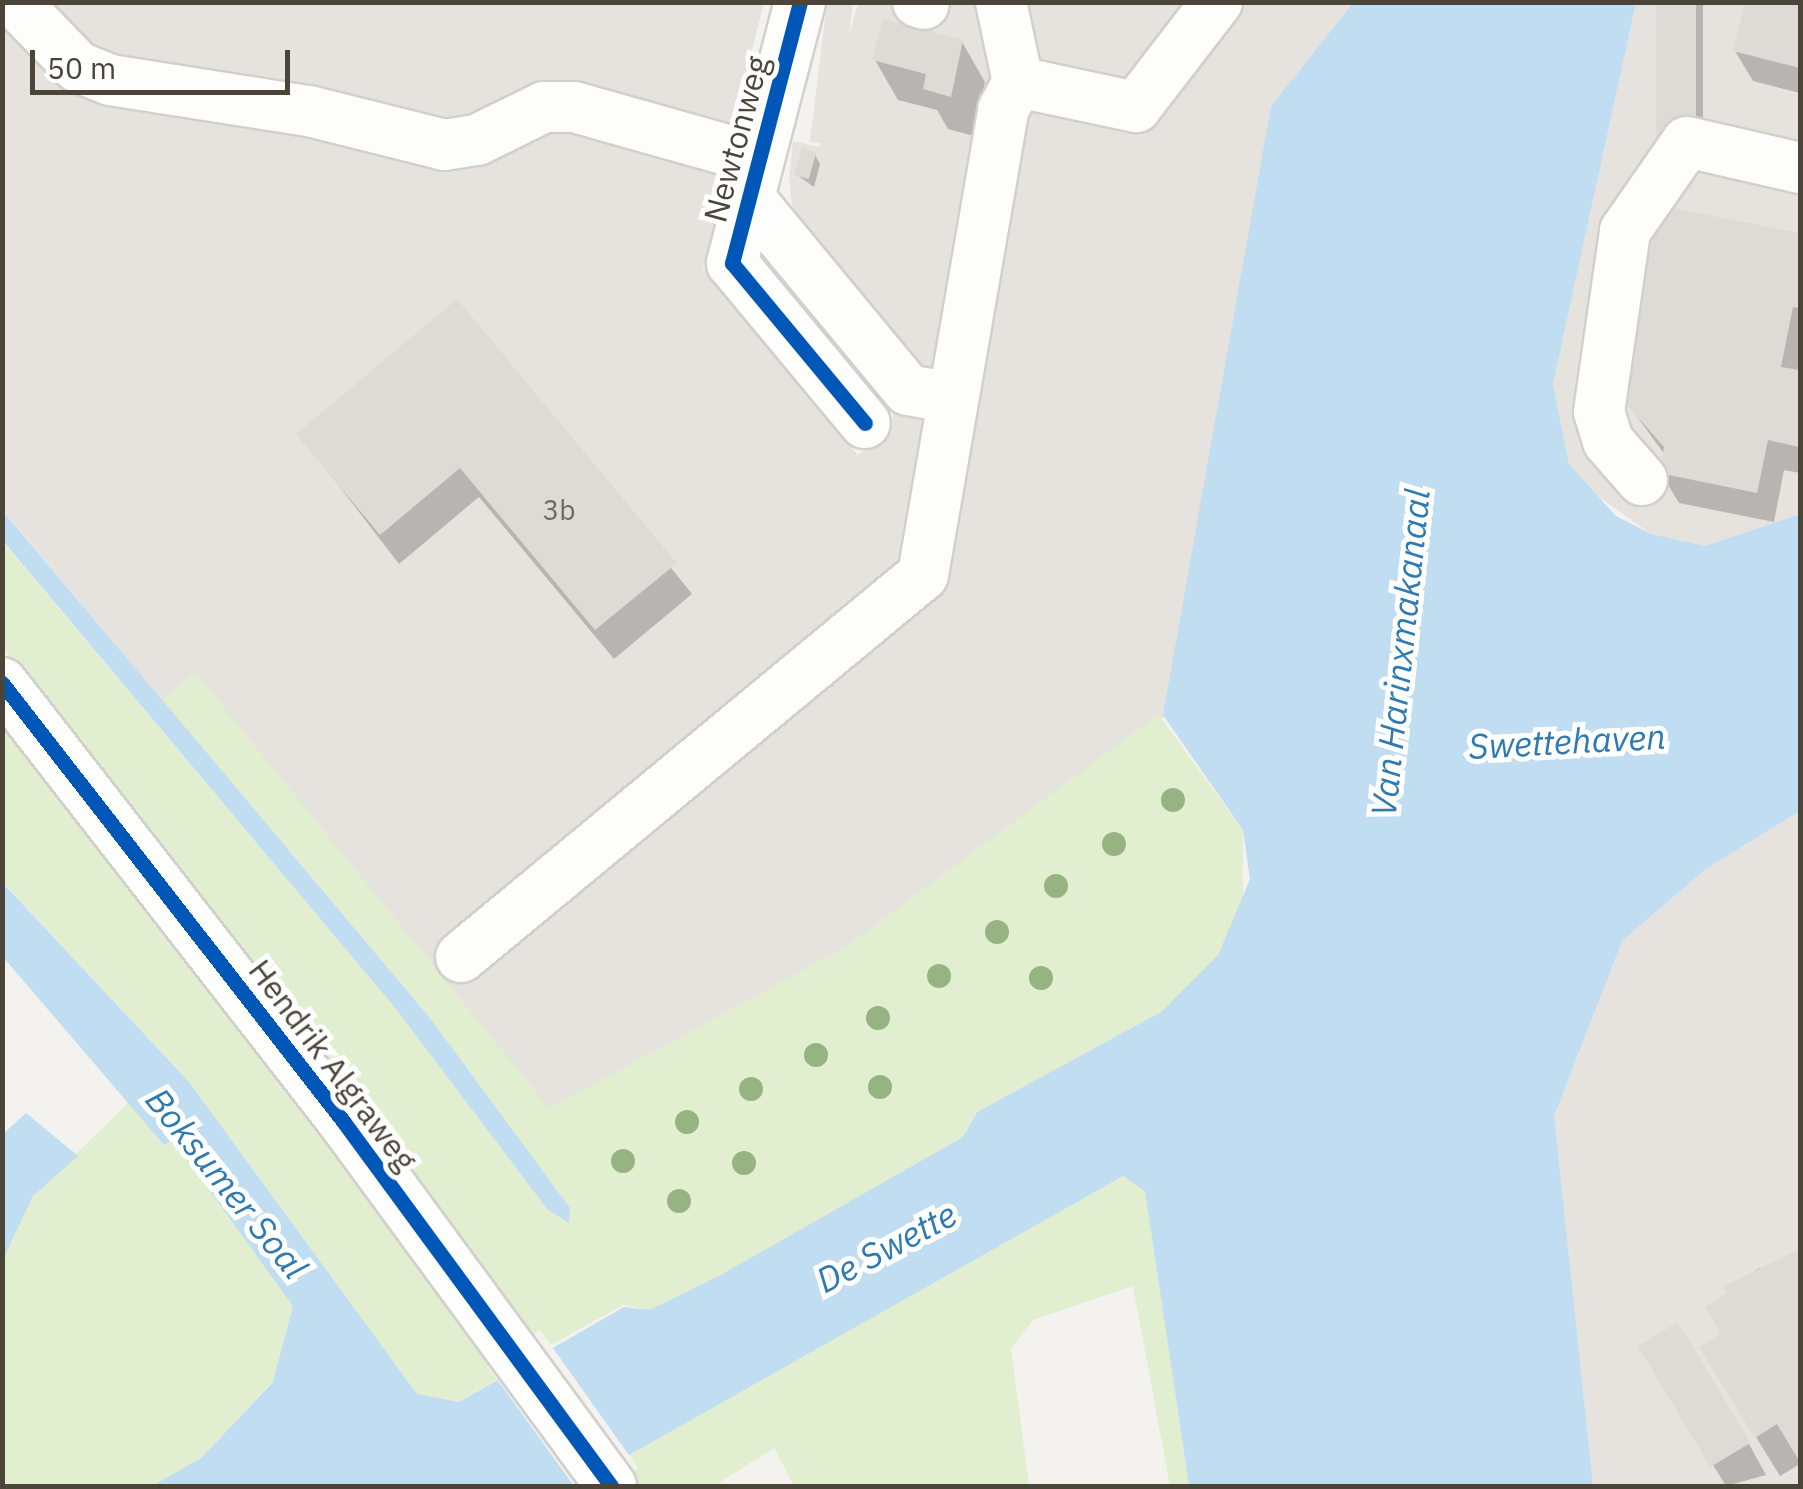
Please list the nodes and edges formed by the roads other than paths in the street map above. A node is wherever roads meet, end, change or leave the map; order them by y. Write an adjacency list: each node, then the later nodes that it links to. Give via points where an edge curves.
1 (15, 2): 7 (street, via 78,67 110,80 309,111 444,145 477,140 544,107 574,108)
2 (800, 2): 7 (street, Newtonweg)
3 (1001, 2): 5 (street)
4 (1200, 9): 5 (street, via 1136,107)
5 (1018, 82): 8 (street, via 1003,110)
6 (1800, 168): 10 (street, via 1687,142 1624,231 1599,412 1608,441)
7 (754, 179): 8 (street, via 908,390); 9 (street, Newtonweg, via 732,263)
8 (953, 398): 12 (street, via 923,575)
9 (865, 423)
10 (1642, 480)
11 (2, 682): 13 (street, Hendrik Algraweg)
12 (461, 957)
13 (611, 1486)

